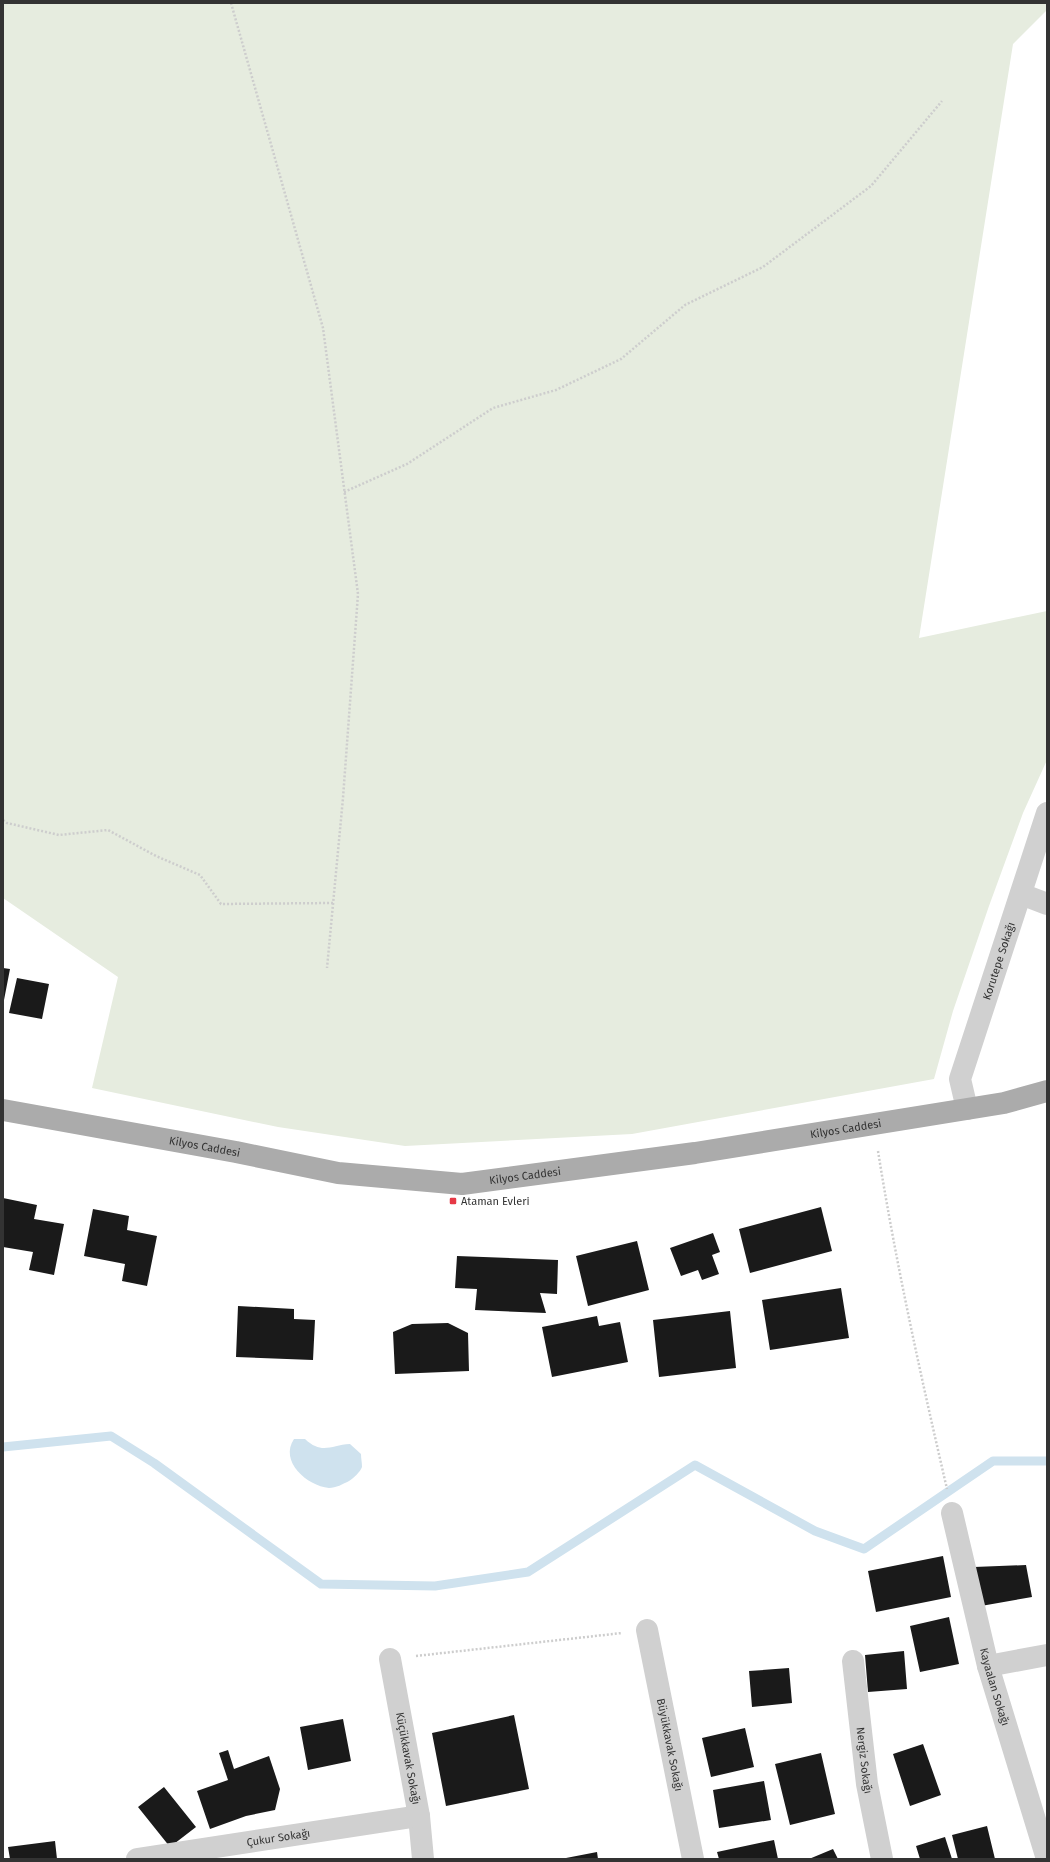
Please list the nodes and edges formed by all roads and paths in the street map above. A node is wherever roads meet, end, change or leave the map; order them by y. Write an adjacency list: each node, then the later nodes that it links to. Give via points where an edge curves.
1 (231, 3): 3 (path, via 323,328)
2 (942, 101): 3 (path, via 871,186 764,267 685,305 621,359 556,390 493,408 407,464)
3 (344, 492): 7 (path, via 358,594)
4 (1047, 813): 6 (street, Korutepe Sokağı)
5 (3, 820): 7 (path, via 59,835 108,830 156,856 200,875 221,904)
6 (1021, 894): 8 (street); 11 (street, Korutepe Sokağı, via 960,1079)
7 (333, 903): 9 (path)
8 (1047, 904)
9 (327, 968)
10 (1047, 1091): 11 (main road, Kilyos Caddesi, via 1004,1103)
11 (967, 1109): 13 (main road, Kilyos Caddesi)
12 (3, 1110): 13 (main road, Kilyos Caddesi, via 338,1173 462,1184 695,1153)
13 (874, 1124): 14 (path, via 910,1326)
14 (943, 1473)
15 (952, 1512): 20 (street, Kayaalan Sokağı)
16 (647, 1630): 18 (path); 24 (street, Büyükkavak Sokağı)
17 (1047, 1655): 20 (street)
18 (390, 1659): 21 (street, Küçükkavak Sokağı)
19 (853, 1661): 25 (street, Nergiz Sokağı, via 867,1784)
20 (988, 1666): 26 (street, Kayaalan Sokağı)
21 (419, 1816): 22 (street, Çukur Sokağı); 23 (street, Küçükkavak Sokağı)
22 (137, 1859)
23 (423, 1859)
24 (693, 1859)
25 (882, 1859)
26 (1047, 1859)

